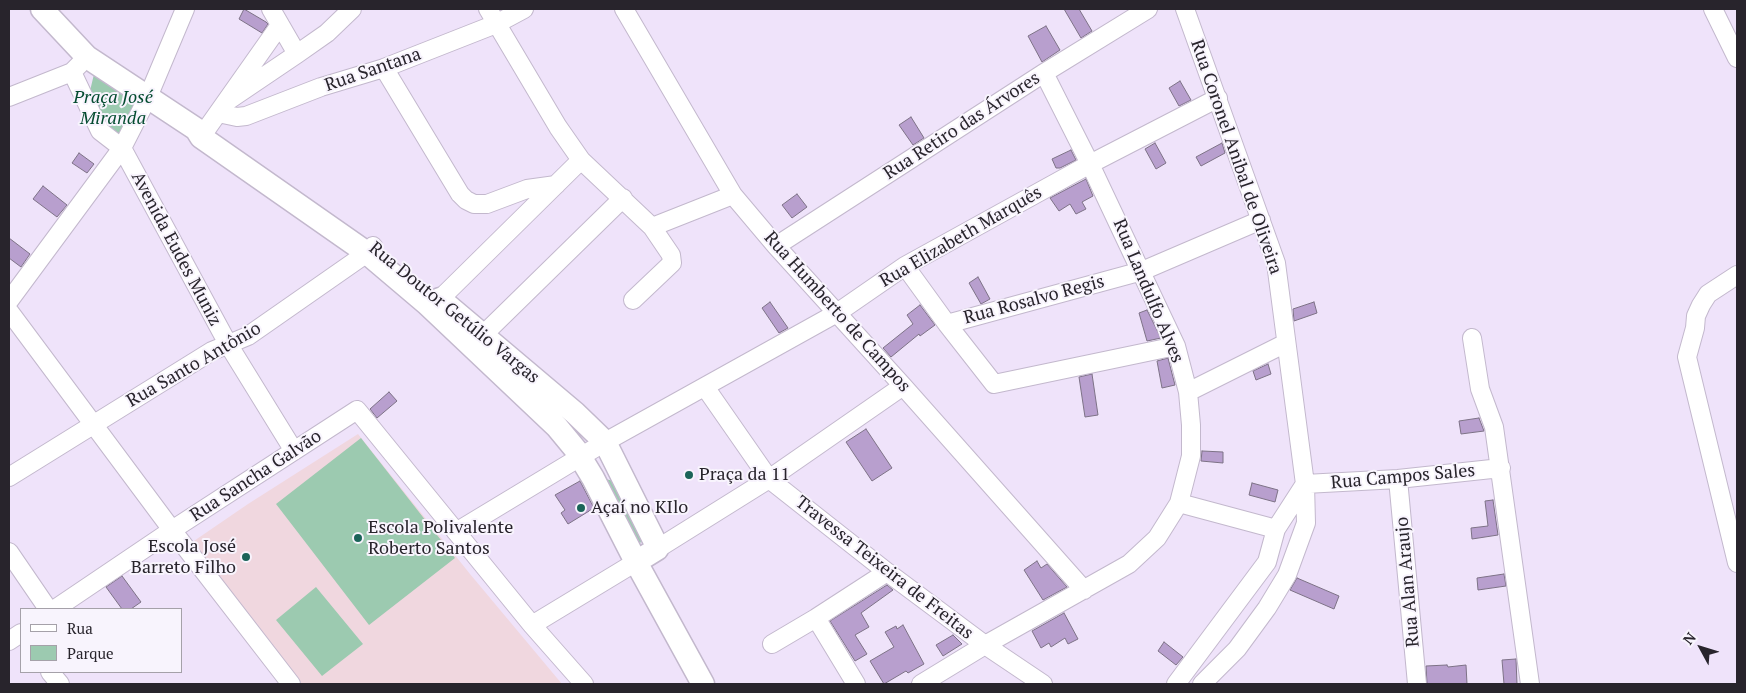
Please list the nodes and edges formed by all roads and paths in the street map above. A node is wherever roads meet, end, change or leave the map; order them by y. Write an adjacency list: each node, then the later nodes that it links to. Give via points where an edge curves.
1 (42, 9): 16 (main road, Rua Doutor Getúlio Vargas)
2 (185, 9): 20 (street)
3 (271, 9): 12 (street)
4 (352, 9): 14 (street)
5 (488, 9): 11 (street)
6 (524, 9): 11 (street, Rua Santana)
7 (624, 9): 27 (street, Rua Humberto de Campos)
8 (1148, 9): 18 (street, Rua Retiro das Árvores)
9 (1185, 9): 21 (street, Rua Coronel Anibal de Oliveira)
10 (1713, 9): 13 (street)
11 (496, 24): 17 (street, Rua Santana); 24 (street, via 558,127)
12 (280, 25): 14 (street); 22 (street)
13 (1732, 37): 15 (street)
14 (297, 54): 22 (street)
15 (1737, 58)
16 (79, 64): 19 (street); 20 (main road, Rua Doutor Getúlio Vargas); 23 (street, via 100,131)
17 (384, 68): 22 (street, Rua Santana, via 321,87 242,117); 26 (street, via 466,200 487,204 527,189)
18 (1044, 73): 25 (street, Rua Landulfo Alves); 31 (street, Rua Retiro das Árvores)
19 (9, 97)
20 (148, 97): 22 (main road, Rua Doutor Getúlio Vargas); 23 (street)
21 (1218, 98): 25 (street, Rua Elizabeth Marquês); 29 (street, Rua Coronel Anibal de Oliveira)
22 (209, 122): 32 (main road, Rua Doutor Getúlio Vargas)
23 (122, 148): 37 (street); 45 (street, Avenida Eudes Muniz)
24 (582, 160): 26 (street); 28 (street)
25 (1090, 164): 33 (street, Rua Elizabeth Marquês); 34 (street, Rua Landulfo Alves)
26 (556, 185): 36 (street)
27 (733, 195): 30 (street); 31 (street, Rua Humberto de Campos)
28 (623, 198): 30 (street); 42 (street)
29 (1261, 220): 34 (street, Rua Rosalvo Regis); 44 (street, Rua Coronel Anibal de Oliveira, via 1276,263)
30 (652, 227): 38 (street, via 671,255 672,262)
31 (776, 246): 40 (street, Rua Humberto de Campos)
32 (370, 249): 36 (main road, Rua Doutor Getúlio Vargas); 45 (street, Rua Santo Antônio, via 248,336); 53 (main road, Rua Doutor Getúlio Vargas, via 557,427)
33 (905, 266): 40 (street, Rua Elizabeth Marquês); 41 (street)
34 (1142, 271): 41 (street, Rua Rosalvo Regis); 46 (street, Rua Landulfo Alves)
35 (1737, 275): 68 (street, via 1708,294 1701,305 1687,357)
36 (440, 299): 42 (main road, Rua Doutor Getúlio Vargas)
37 (9, 300)
38 (633, 300)
39 (9, 311): 50 (street)
40 (837, 314): 47 (street, Rua Humberto de Campos); 48 (street, Rua Elizabeth Marquês)
41 (946, 324): 46 (street, via 994,384)
42 (483, 335): 51 (main road, Rua Doutor Getúlio Vargas)
43 (1472, 338): 55 (street, via 1480,389 1494,427)
44 (1286, 343): 49 (street); 60 (street, Rua Coronel Anibal de Oliveira)
45 (228, 344): 50 (street, Rua Santo Antônio); 52 (street, Avenida Eudes Muniz)
46 (1176, 346): 49 (street, Rua Landulfo Alves)
47 (903, 386): 58 (street); 70 (street, Rua Humberto de Campos)
48 (705, 387): 51 (street, Rua Elizabeth Marquês); 58 (street, Travessa Teixeira de Freitas)
49 (1188, 392): 61 (street, Rua Landulfo Alves, via 1191,456)
50 (93, 423): 56 (street, Rua Santo Antônio); 63 (street)
51 (605, 442): 53 (street, Rua Elizabeth Marquês); 54 (main road, Rua Doutor Getúlio Vargas)
52 (294, 451): 63 (street, Rua Sancha Galvão); 64 (street, Rua Sancha Galvão, via 357,410)
53 (580, 458): 57 (main road, Rua Doutor Getúlio Vargas); 64 (street, Rua Elizabeth Marquês)
54 (616, 467): 57 (main road); 65 (main road, Rua Doutor Getúlio Vargas)
55 (1501, 468): 59 (street, Rua Campos Sales); 88 (street)
56 (9, 477)
57 (593, 478): 67 (main road, Rua Doutor Getúlio Vargas)
58 (769, 479): 65 (street); 69 (street, Travessa Teixeira de Freitas)
59 (1398, 479): 60 (street, Rua Campos Sales); 87 (street, Rua Alan Araujo)
60 (1304, 484): 62 (street); 86 (street, Rua Coronel Anibal de Oliveira, via 1306,523 1287,575 1237,648)
61 (1180, 503): 62 (street); 70 (street, Rua Landulfo Alves, via 1157,538 1129,564)
62 (1276, 529): 85 (street, via 1267,562)
63 (172, 530): 72 (street, Rua Sancha Galvão); 79 (street)
64 (456, 532): 74 (street)
65 (655, 545): 67 (main road)
66 (9, 552): 71 (street)
67 (635, 558): 74 (street); 81 (main road, Rua Doutor Getúlio Vargas)
68 (1737, 563)
69 (887, 572): 73 (street); 76 (street, Travessa Teixeira de Freitas)
70 (1084, 590): 76 (street, Rua Landulfo Alves)
71 (47, 608)
72 (56, 608)
73 (816, 618): 75 (street); 82 (street)
74 (532, 624): 80 (street)
75 (772, 644)
76 (984, 645): 83 (street, Rua Landulfo Alves); 84 (street, Travessa Teixeira de Freitas)
77 (51, 673): 78 (street)
78 (60, 684)
79 (292, 684)
80 (584, 684)
81 (703, 684)
82 (856, 684)
83 (921, 684)
84 (1043, 684)
85 (1176, 684)
86 (1202, 684)
87 (1417, 684)
88 (1530, 684)

